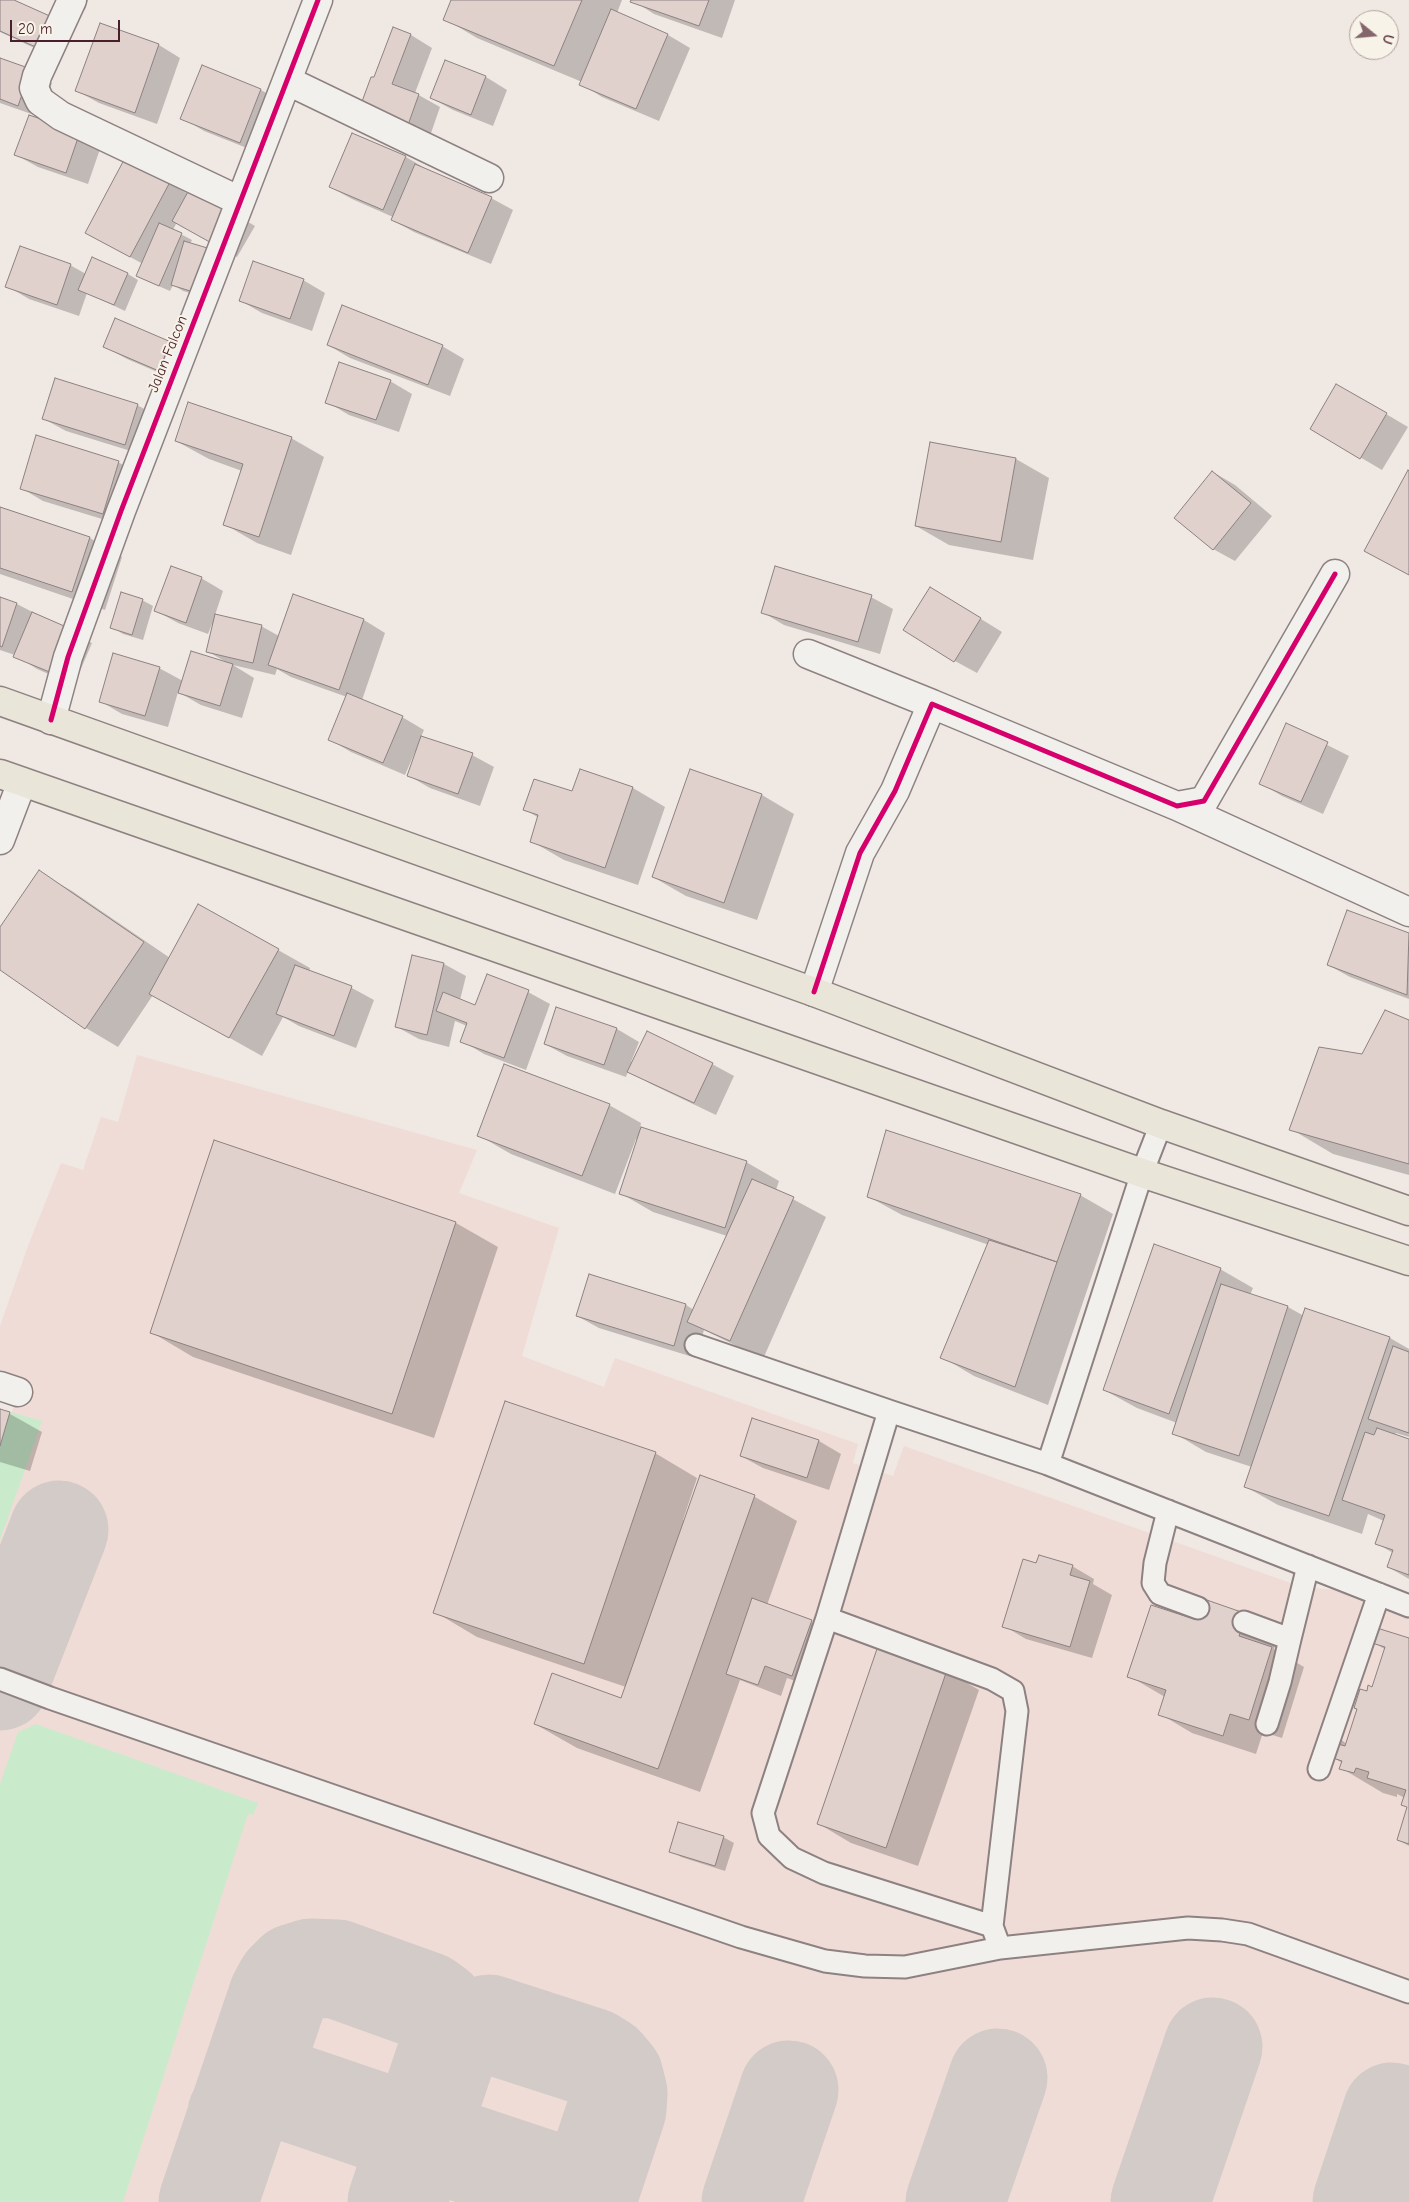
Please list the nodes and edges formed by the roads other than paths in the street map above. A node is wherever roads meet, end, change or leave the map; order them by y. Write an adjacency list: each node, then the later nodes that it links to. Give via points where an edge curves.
1 (72, 0): 5 (street, via 37,76 34,88 40,101 61,116)
2 (318, 0): 3 (street, Jalan Falcon)
3 (288, 80): 4 (street); 5 (street, Jalan Falcon)
4 (489, 178)
5 (240, 201): 10 (street, Jalan Falcon, via 121,511 68,657)
6 (1336, 574): 12 (street, via 1204,801)
7 (808, 654): 9 (street)
8 (0, 701): 10 (highway)
9 (932, 704): 12 (street); 15 (street, via 895,791 860,853)
10 (51, 720): 15 (highway)
11 (11, 778): 13 (street); 17 (highway)
12 (1177, 806): 14 (street)
13 (0, 840)
14 (1409, 912)
15 (814, 992): 16 (highway)
16 (1161, 1124): 17 (lane); 18 (highway)
17 (1142, 1173): 19 (highway); 22 (lane)
18 (1409, 1210)
19 (1409, 1261)
20 (696, 1345): 21 (lane)
21 (889, 1411): 22 (lane); 28 (lane)
22 (1048, 1464): 23 (lane)
23 (1168, 1511): 24 (lane); 27 (lane, via 1153,1582 1160,1594)
24 (1308, 1566): 25 (lane); 30 (lane)
25 (1379, 1594): 26 (lane); 33 (lane)
26 (1409, 1606)
27 (1198, 1608)
28 (827, 1618): 34 (lane, via 992,1679 1013,1691 1017,1711); 34 (lane, via 763,1813 769,1836 792,1858 824,1874)
29 (1244, 1622): 30 (lane)
30 (1290, 1639): 32 (lane)
31 (0, 1679): 35 (lane, via 722,1931 825,1961 905,1967)
32 (1267, 1724)
33 (1319, 1769)
34 (992, 1926): 35 (lane)
35 (1000, 1948): 36 (lane, via 1188,1928 1222,1930 1248,1934)
36 (1409, 1992)

